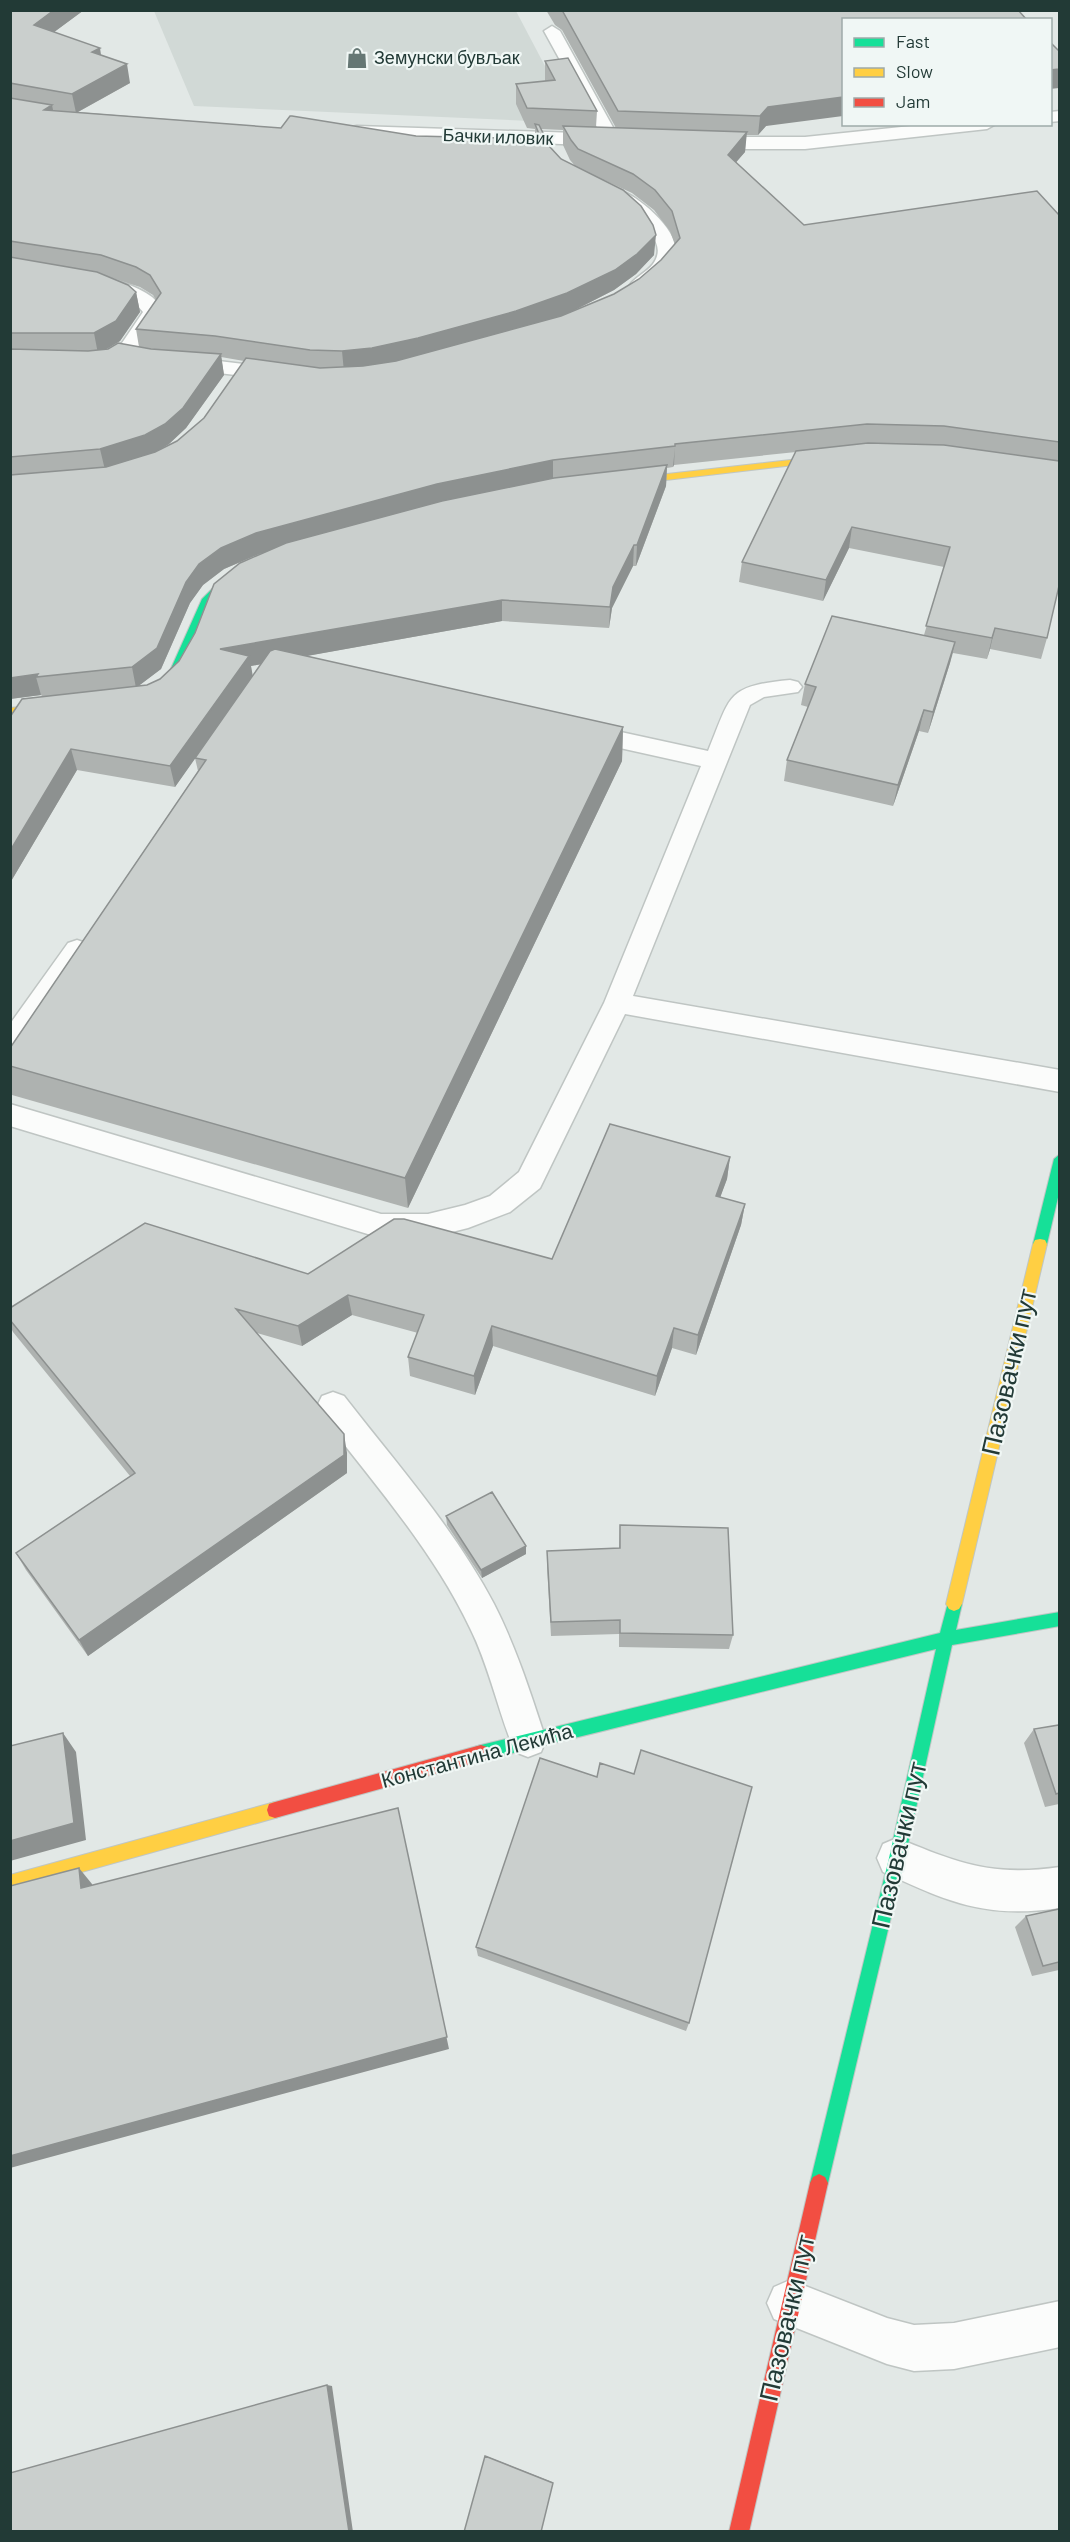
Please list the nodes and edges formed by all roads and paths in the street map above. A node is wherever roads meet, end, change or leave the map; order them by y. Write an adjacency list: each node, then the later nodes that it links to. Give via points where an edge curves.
1 (552, 31): 5 (lane)
2 (968, 126): 7 (street, via 805,143)
3 (335, 131): 4 (street, Бачки иловик)
4 (548, 139): 5 (street, Бачки иловик); 8 (street)
5 (612, 140): 6 (street, Бачки иловик)
6 (634, 141)
7 (679, 142)
8 (558, 159)
9 (599, 187): 11 (street, via 641,213 667,245 667,257 658,269)
10 (10, 268): 12 (street, via 119,288 145,298 153,312 129,347 112,358 155,360 235,379)
11 (623, 297)
12 (299, 376)
13 (844, 457): 14 (street)
14 (612, 483)
15 (254, 566): 17 (street, via 206,601 174,674 160,689)
16 (790, 687): 21 (lane, via 759,690 740,701)
17 (142, 698)
18 (76, 705): 19 (street)
19 (10, 711)
20 (566, 728): 21 (lane)
21 (715, 761): 23 (lane)
22 (91, 930): 24 (lane)
23 (616, 1003): 25 (lane); 26 (lane, via 530,1180 500,1204 428,1226 381,1226)
24 (10, 1046)
25 (1059, 1081)
26 (10, 1115)
27 (1059, 1159): 30 (street, Пазовачки пут)
28 (333, 1406): 31 (lane, via 438,1545 474,1600 509,1680)
29 (1059, 1619): 30 (street, Константина Лекића)
30 (946, 1639): 31 (street, Константина Лекића); 32 (street, Пазовачки пут)
31 (528, 1740): 33 (street, Константина Лекића)
32 (897, 1858): 34 (street, via 981,1890 1029,1893); 35 (street, Пазовачки пут)
33 (10, 1884)
34 (1059, 1887)
35 (790, 2303): 36 (street, via 914,2348 954,2346); 37 (street, Пазовачки пут)
36 (1059, 2324)
37 (739, 2532)

